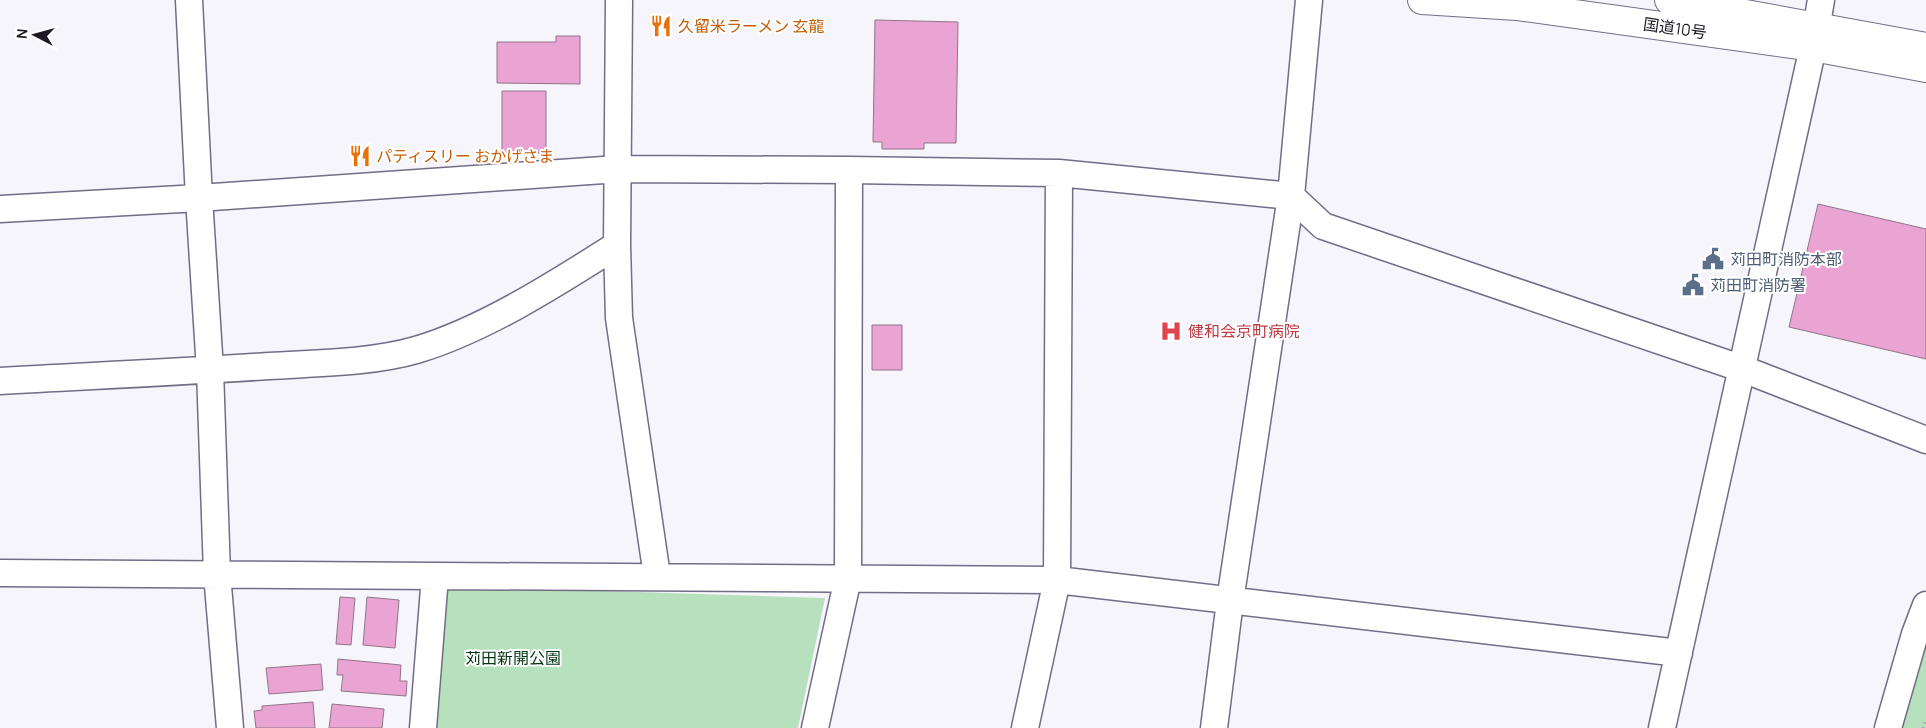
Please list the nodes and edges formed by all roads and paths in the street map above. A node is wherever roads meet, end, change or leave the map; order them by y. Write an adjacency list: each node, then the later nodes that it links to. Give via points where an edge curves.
1 (189, 0): 13 (street)
2 (619, 0): 9 (street)
3 (1309, 0): 12 (street)
4 (1422, 0): 6 (highway, 国道10号)
5 (1669, 0): 6 (highway, 国道10号)
6 (1817, 24): 7 (highway, 国道10号); 8 (highway, 国道10号); 16 (street)
7 (1926, 47)
8 (1926, 68)
9 (618, 169): 10 (street); 13 (street); 15 (street)
10 (849, 170): 11 (street); 24 (street)
11 (1060, 173): 12 (street); 25 (street)
12 (1291, 196): 16 (street, via 1323,226); 26 (street)
13 (199, 198): 14 (street); 17 (street)
14 (0, 208)
15 (617, 245): 17 (street, via 479,325 416,350 391,356); 23 (street, via 619,318)
16 (1743, 369): 19 (street); 28 (street)
17 (210, 370): 18 (street); 21 (street)
18 (0, 381)
19 (1926, 440)
20 (0, 573): 21 (street)
21 (217, 574): 22 (street); 30 (street)
22 (436, 576): 23 (street); 31 (street)
23 (657, 576): 24 (street)
24 (848, 578): 25 (street); 32 (street)
25 (1058, 580): 26 (street); 33 (street)
26 (1230, 601): 28 (street); 34 (street)
27 (1926, 606): 36 (street, via 1914,634)
28 (1679, 653): 35 (street)
29 (1926, 719): 37 (path)
30 (230, 728)
31 (423, 728)
32 (815, 728)
33 (1025, 728)
34 (1214, 728)
35 (1662, 728)
36 (1888, 728)
37 (1923, 728)

